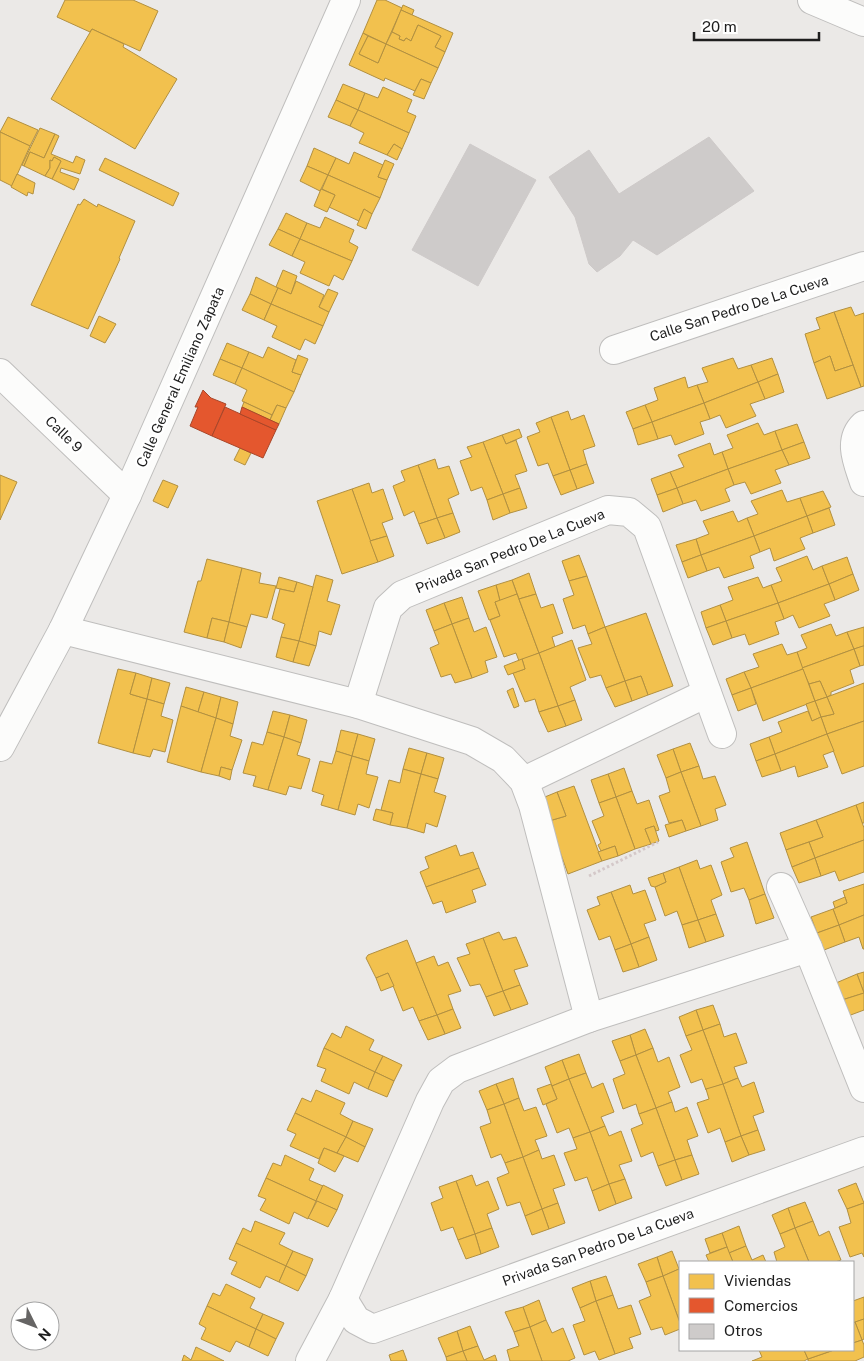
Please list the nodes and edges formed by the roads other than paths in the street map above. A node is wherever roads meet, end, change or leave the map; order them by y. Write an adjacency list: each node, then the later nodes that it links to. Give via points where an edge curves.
1 (346, 0): 9 (street, Calle General Emiliano Zapata)
2 (812, 0): 3 (street)
3 (864, 22)
4 (864, 266): 5 (street, Calle San Pedro De La Cueva)
5 (614, 350)
6 (0, 373): 9 (street, Calle 9)
7 (864, 425): 8 (street, via 858,430 854,450)
8 (864, 482)
9 (127, 495): 10 (street, Calle General Emiliano Zapata)
10 (63, 630): 12 (street); 14 (street, Calle General Emiliano Zapata)
11 (707, 693): 12 (street, Privada San Pedro De La Cueva, via 647,527 628,512 608,510 402,594 388,608); 13 (street, Privada San Pedro De La Cueva); 15 (street)
12 (358, 704): 15 (street, via 472,740 502,759)
13 (722, 734)
14 (0, 747)
15 (524, 781): 18 (street)
16 (781, 887): 17 (street)
17 (808, 948): 18 (street); 19 (street)
18 (589, 1018): 21 (street, via 457,1069 441,1081)
19 (864, 1088)
20 (864, 1151): 21 (street, Privada San Pedro De La Cueva, via 373,1329 356,1320)
21 (343, 1299): 22 (street)
22 (310, 1361)

